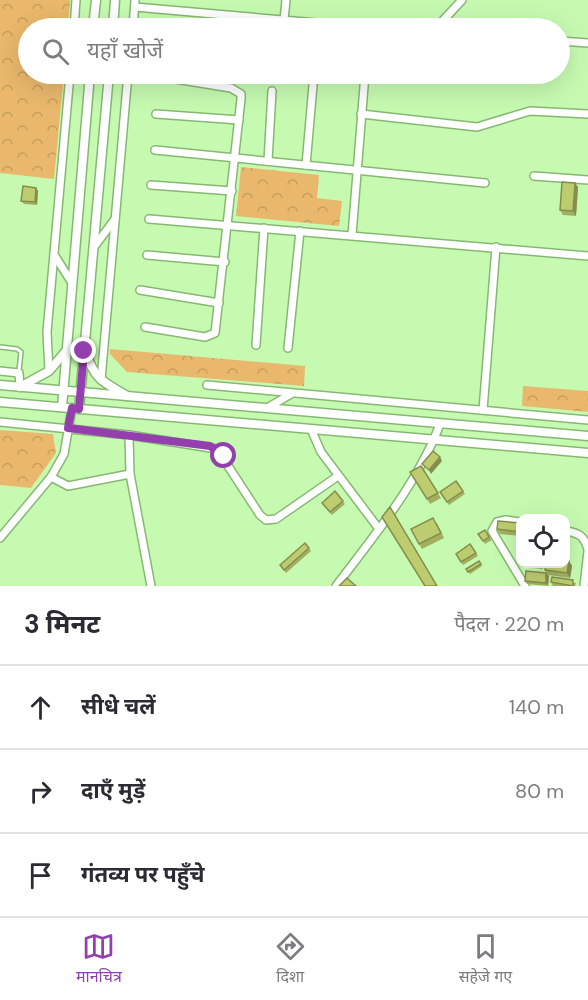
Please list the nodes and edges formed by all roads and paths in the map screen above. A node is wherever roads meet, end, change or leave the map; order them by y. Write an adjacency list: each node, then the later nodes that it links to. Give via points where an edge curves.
1 (76, 0): 7 (street)
2 (96, 0): 8 (street)
3 (115, 0): 9 (street)
4 (286, 0): 12 (street)
5 (462, 0): 13 (street)
6 (135, 3): 10 (street); 11 (street)
7 (75, 18)
8 (94, 18)
9 (113, 18)
10 (134, 18)
11 (266, 18)
12 (284, 18)
13 (445, 18)
14 (570, 42): 15 (street)
15 (588, 43)
16 (69, 84): 47 (street)
17 (89, 84): 50 (street)
18 (108, 84): 44 (street)
19 (127, 84): 38 (street)
20 (202, 84): 27 (street, via 241,94)
21 (313, 84): 31 (street)
22 (364, 84): 25 (street)
23 (272, 91): 30 (street)
24 (156, 114): 27 (street)
25 (362, 114): 26 (street, via 477,127 530,111); 32 (street)
26 (588, 114)
27 (238, 120): 29 (street)
28 (154, 150): 29 (street)
29 (235, 158): 30 (street); 37 (street)
30 (268, 161): 31 (street)
31 (306, 165): 32 (street)
32 (357, 170): 35 (street); 43 (street)
33 (534, 176): 34 (street)
34 (588, 180)
35 (485, 183)
36 (151, 185): 37 (street)
37 (232, 191): 40 (street)
38 (115, 219): 44 (street); 62 (street)
39 (148, 219): 40 (street)
40 (228, 225): 41 (street); 49 (street)
41 (264, 228): 42 (street); 54 (street)
42 (300, 231): 43 (street); 57 (street)
43 (352, 235): 45 (street)
44 (94, 247): 58 (street)
45 (496, 247): 48 (street); 73 (street)
46 (147, 255): 49 (street)
47 (55, 256): 50 (street); 60 (street, via 47,332)
48 (588, 256)
49 (225, 262): 52 (street)
50 (72, 283): 56 (street)
51 (140, 290): 52 (street)
52 (219, 303): 53 (street, via 216,333 212,336)
53 (145, 327)
54 (256, 345)
55 (0, 347): 61 (lane, via 21,352)
56 (67, 348): 60 (street); 66 (street)
57 (288, 348)
58 (84, 351): 62 (street, via 92,372); 67 (street)
59 (0, 371): 61 (street)
60 (49, 371): 65 (street)
61 (18, 373): 65 (street)
62 (100, 380): 69 (street)
63 (0, 385): 65 (street)
64 (207, 385): 68 (street)
65 (20, 387): 66 (street)
66 (64, 391): 67 (street); 71 (street)
67 (81, 392): 69 (street); 71 (street)
68 (292, 393): 72 (street); 73 (street)
69 (129, 397): 72 (street)
70 (0, 402): 71 (street)
71 (71, 408): 77 (street); 78 (street)
72 (265, 410): 76 (street)
73 (483, 410): 74 (street)
74 (588, 420)
75 (0, 422): 77 (street)
76 (440, 424): 80 (street); 81 (street)
77 (68, 428): 79 (street); 85 (street, via 64,454)
78 (311, 429): 81 (street); 84 (street)
79 (129, 435): 83 (street); 84 (street, via 217,449 266,520 276,519)
80 (588, 436)
81 (434, 439): 82 (street); 87 (street)
82 (588, 453)
83 (130, 474): 85 (street, via 68,486); 91 (street)
84 (338, 476): 87 (street)
85 (51, 477): 89 (street)
86 (516, 521): 93 (street, via 498,522 492,531)
87 (379, 529): 92 (street)
88 (570, 532): 90 (street, via 585,538)
89 (0, 538)
90 (588, 550): 94 (street)
91 (151, 586)
92 (336, 586)
93 (525, 586)
94 (584, 586)

